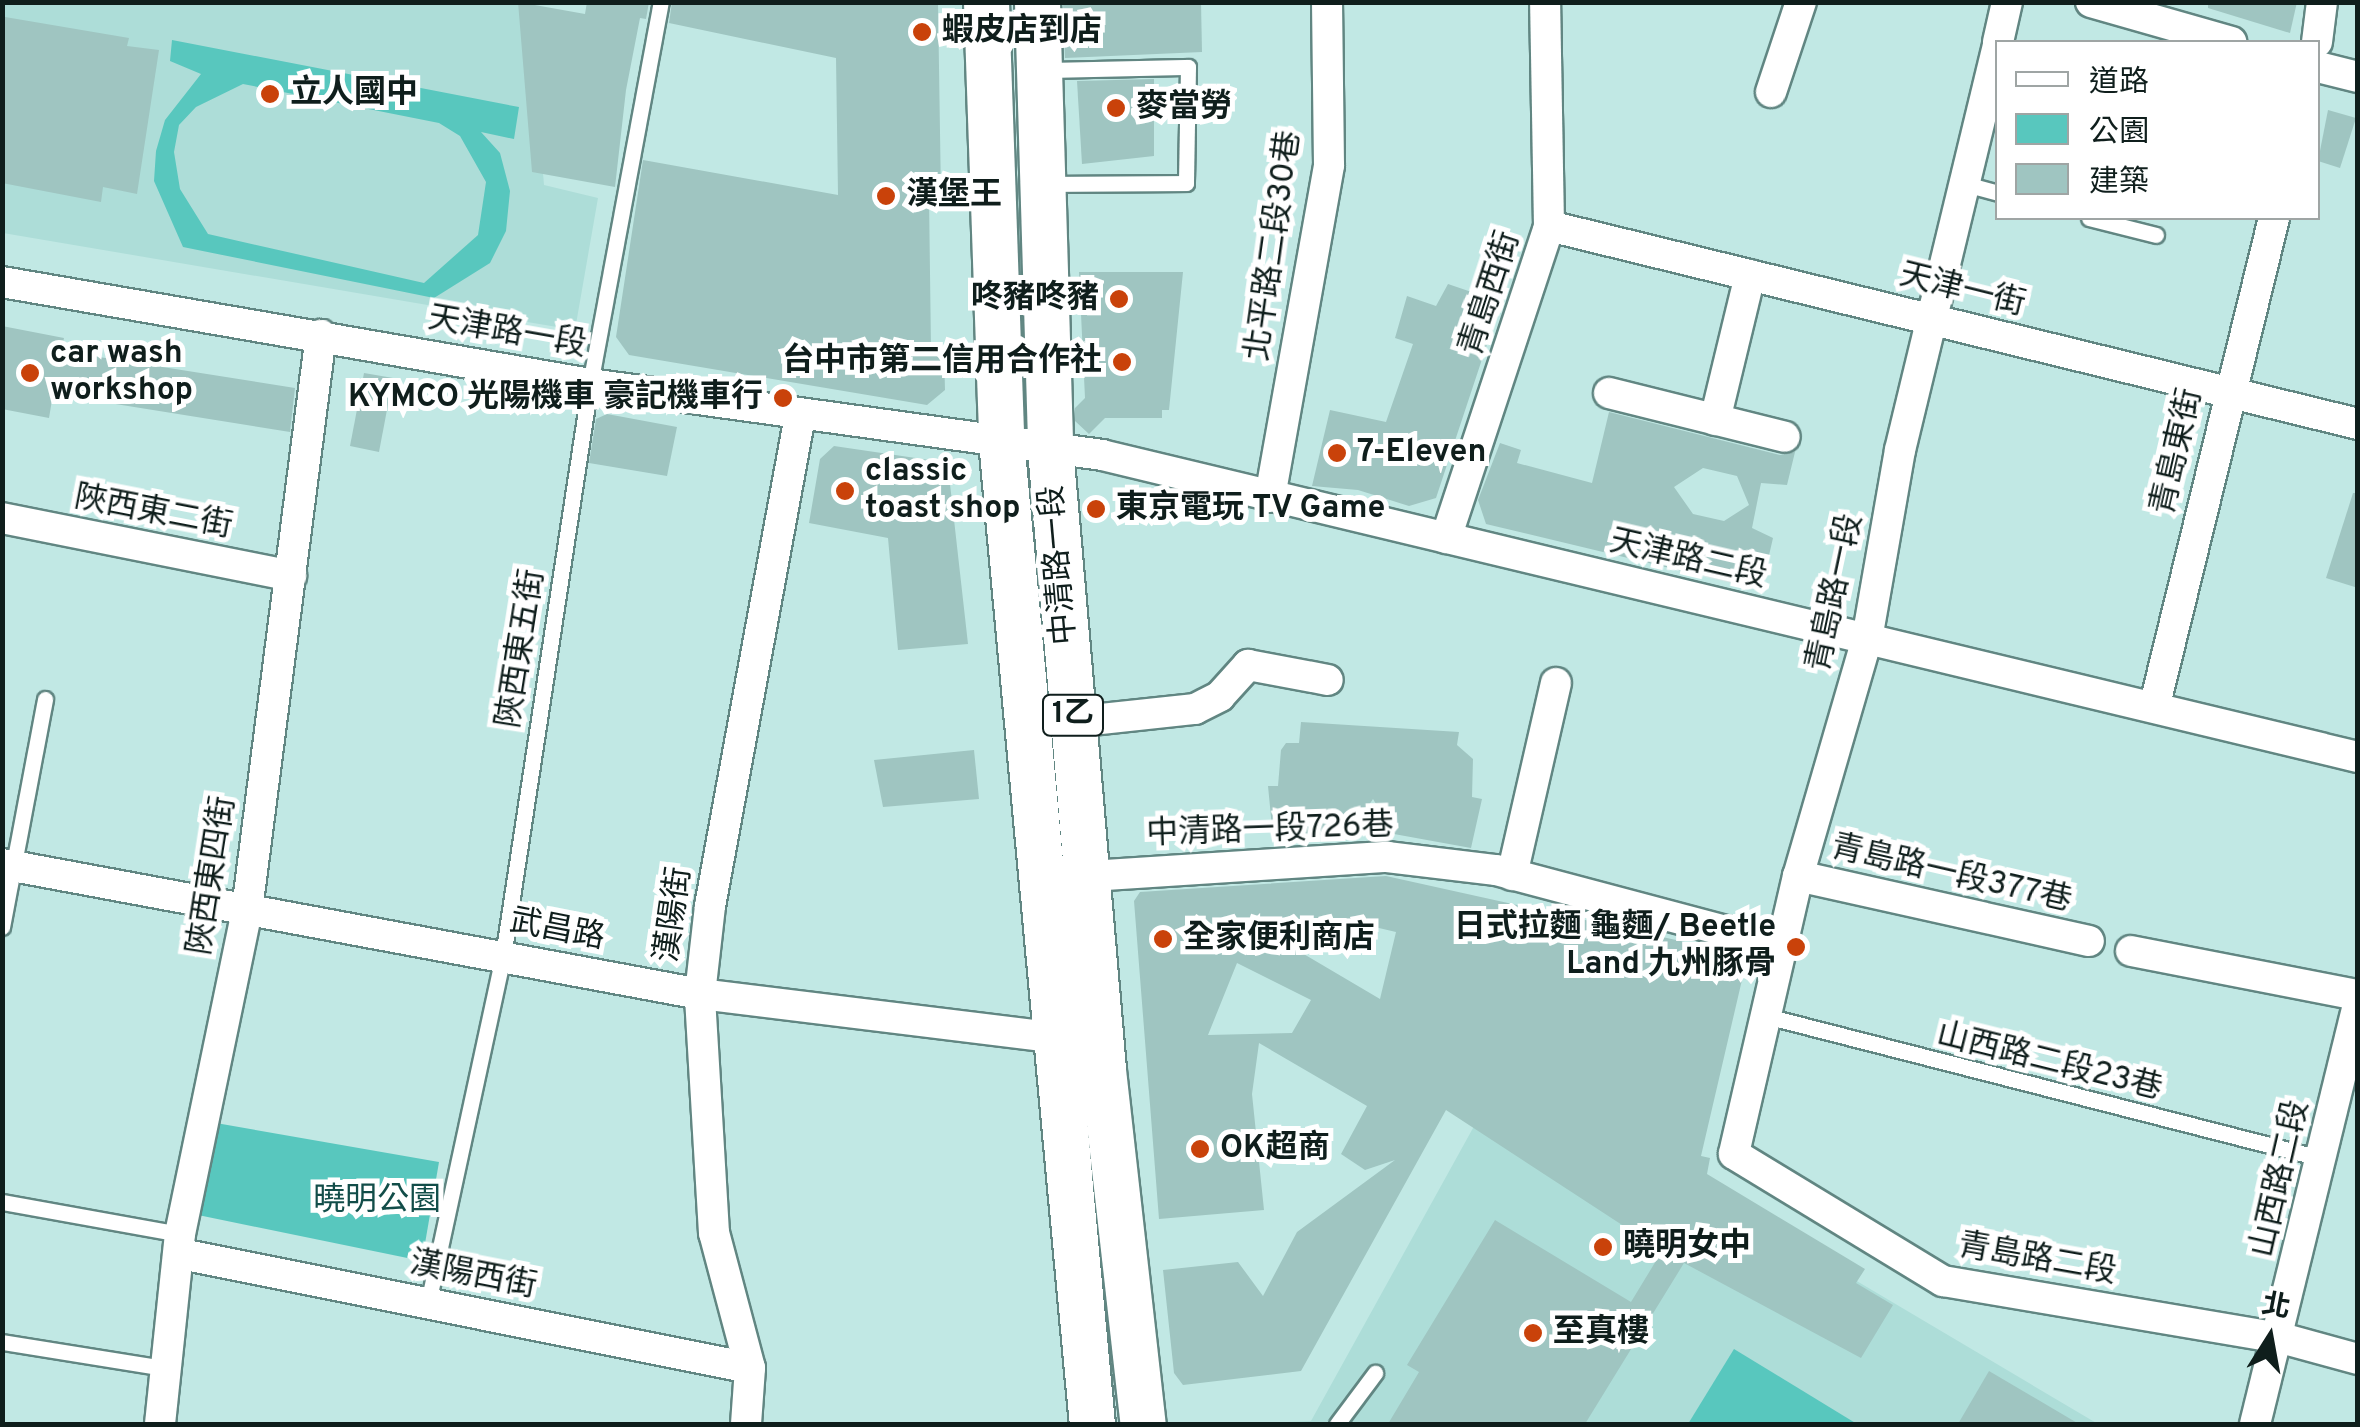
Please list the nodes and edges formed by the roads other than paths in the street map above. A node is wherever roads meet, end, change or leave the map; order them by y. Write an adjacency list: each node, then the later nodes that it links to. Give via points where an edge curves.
1 (661, 2): 29 (lane, 陝西東五街)
2 (986, 2): 36 (main road, 中清路一段 / 1乙)
3 (1037, 2): 15 (main road, 中清路一段 / 1乙)
4 (1328, 2): 38 (street, 北平路二段30巷, via 1329,165)
5 (1544, 2): 23 (street, 青島西街)
6 (1801, 2): 17 (street)
7 (2008, 2): 10 (street, 青島路一段)
8 (2090, 2): 11 (street)
9 (2322, 2): 12 (street)
10 (1999, 40)
11 (2224, 40)
12 (2316, 40)
13 (1995, 57): 19 (street, 青島路一段)
14 (2320, 68): 16 (street)
15 (1039, 70): 18 (main road, 中清路一段 / 1乙); 18 (lane, via 1188,68 1186,183)
16 (2358, 78)
17 (1772, 92)
18 (1039, 184): 37 (main road, 中清路一段 / 1乙)
19 (1965, 184): 20 (lane); 27 (street, 青島路一段)
20 (1995, 192)
21 (2096, 220): 24 (lane)
22 (2273, 220): 30 (street, 青島東街)
23 (1549, 226): 25 (street, 天津一街); 40 (street, 青島西街)
24 (2156, 236)
25 (1750, 275): 27 (street, 天津一街); 33 (street)
26 (2, 282): 28 (street, 天津路一段)
27 (1933, 320): 30 (street, 天津一街); 42 (street, 青島路一段, via 1900,450)
28 (321, 335): 29 (street, 天津路一段); 41 (street, 陜西東四街)
29 (590, 384): 32 (street, 天津路一段); 58 (lane, 陝西東五街)
30 (2228, 392): 34 (street, 天津一街); 46 (street, 青島東街)
31 (1609, 393): 33 (street)
32 (800, 417): 36 (street, 天津路一段); 59 (street, 漢陽街, via 710,906)
33 (1715, 420): 35 (street)
34 (2358, 424)
35 (1785, 437)
36 (1001, 440): 37 (street, 天津路二段); 63 (main road, 中清路一段 / 1乙)
37 (1050, 448): 38 (street, 天津路二段); 47 (main road, 中清路一段 / 1乙)
38 (1270, 497): 40 (street, 天津路二段)
39 (2, 518): 41 (street, 陜西東二街)
40 (1446, 538): 42 (street, 天津路二段)
41 (291, 576): 53 (street, 陜西東四街)
42 (1867, 638): 46 (street, 天津路二段); 52 (street, 青島路一段)
43 (1328, 680): 47 (street, via 1248,665 1220,696 1196,709)
44 (1556, 683): 50 (street)
45 (46, 699): 49 (lane)
46 (2155, 704): 48 (street, 天津路二段)
47 (1073, 722): 51 (main road, 中清路一段 / 1乙)
48 (2358, 758)
49 (9, 865): 53 (street, 武昌路); 54 (lane)
50 (1512, 875): 51 (street, 中清路一段726巷, via 1388,858); 56 (street, 中清路一段726巷)
51 (1090, 876): 64 (main road, 中清路一段 / 1乙)
52 (1798, 876): 55 (street, 青島路一段377巷); 56 (street, 青島路一段)
53 (246, 910): 58 (street, 武昌路); 68 (street, 陜西東四街)
54 (2, 927)
55 (2089, 942)
56 (1782, 946): 62 (street, 青島路一段)
57 (2131, 952): 60 (street)
58 (503, 956): 59 (street, 武昌路); 69 (lane, 陝西東五街)
59 (700, 994): 63 (street, 武昌路); 73 (street, 漢陽街, via 714,1233)
60 (2358, 995)
61 (2358, 1006): 66 (street, 山西路二段)
62 (1766, 1016): 65 (street, 青島路一段); 66 (lane, 山西路二段23巷)
63 (1055, 1039): 64 (street, 武昌路); 78 (main road, 中清路一段 / 1乙)
64 (1102, 1042): 79 (main road, 中清路一段 / 1乙)
65 (1734, 1154): 70 (street, 青島路二段, via 1943,1280)
66 (2320, 1158): 70 (street, 山西路二段)
67 (2, 1202): 68 (lane)
68 (181, 1244): 69 (street, 漢陽西街); 74 (street, 陜西東四街)
69 (428, 1303): 73 (street, 漢陽西街)
70 (2281, 1338): 72 (street, 青島路二段); 81 (street, 山西路二段)
71 (2, 1342): 74 (lane)
72 (2358, 1359)
73 (750, 1368): 77 (street, 漢陽街)
74 (170, 1369): 76 (street, 陜西東四街)
75 (1375, 1373): 80 (lane)
76 (160, 1424)
77 (746, 1424)
78 (1092, 1424)
79 (1144, 1424)
80 (1337, 1424)
81 (2255, 1424)

